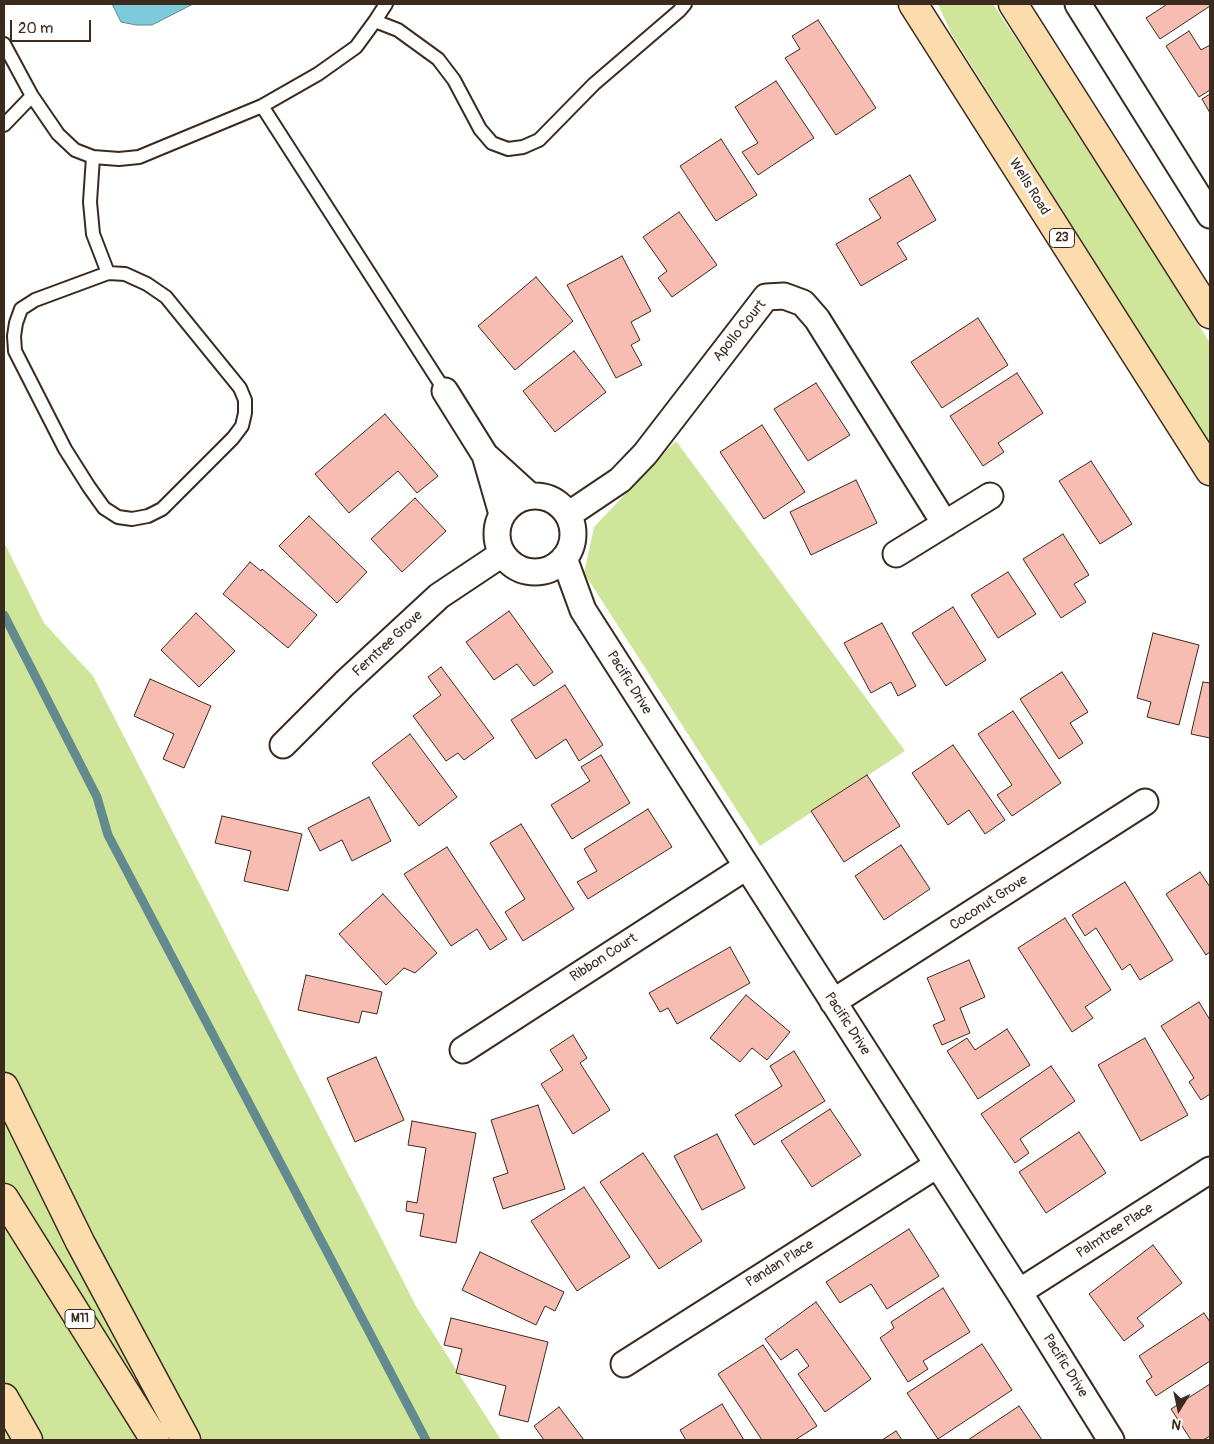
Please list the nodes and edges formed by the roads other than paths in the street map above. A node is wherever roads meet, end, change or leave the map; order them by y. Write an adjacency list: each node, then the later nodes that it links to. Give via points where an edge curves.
1 (386, 4): 6 (lane)
2 (685, 4): 6 (lane, via 594,84 539,140 508,149 492,142 480,129 454,80 438,59 398,30)
3 (913, 4): 17 (main road, Wells Road / 23)
4 (1013, 4): 14 (main road)
5 (1078, 4): 12 (street)
6 (376, 21): 9 (lane, via 356,47 318,74)
7 (4, 44): 8 (lane)
8 (32, 96): 10 (lane); 11 (lane, via 58,134 75,150)
9 (262, 106): 11 (lane, via 139,157 119,160); 15 (lane)
10 (4, 125)
11 (93, 157): 13 (lane, via 90,202 93,234)
12 (1210, 214)
13 (108, 273): 13 (lane, via 125,274 166,297 240,388 245,400 242,426 233,438 162,509 132,519 118,517 104,508 89,487 65,450 15,352 14,336 21,309 34,300)
14 (1210, 314)
15 (445, 392): 16 (street)
16 (485, 455): 18 (street); 20 (street)
17 (1210, 472)
18 (530, 496): 20 (street, via 519,499); 21 (street, via 552,500)
19 (990, 496): 22 (street)
20 (502, 514): 23 (street, via 496,534)
21 (568, 515): 22 (street, Apollo Court, via 620,480 645,454 766,298 784,296 803,303 817,319); 25 (street, via 573,537)
22 (946, 524): 24 (street)
23 (502, 554): 26 (street, via 516,567); 28 (street, Ferntree Grove, via 439,596)
24 (896, 554)
25 (564, 558): 26 (street, via 546,570); 27 (street, Pacific Drive)
26 (535, 572): 27 (street, Pacific Drive)
27 (583, 610): 30 (street, Pacific Drive)
28 (283, 746)
29 (1145, 802): 31 (street, Coconut Grove)
30 (746, 867): 31 (street, Pacific Drive); 32 (street, Ribbon Court)
31 (834, 1002): 34 (street, Pacific Drive)
32 (463, 1050)
33 (4, 1087): 42 (main road, via 80,1242)
34 (937, 1165): 37 (street, Pacific Drive); 38 (street, Pandan Place)
35 (1210, 1170): 37 (street, Palmtree Place)
36 (4, 1198): 41 (main road, M11)
37 (1019, 1292): 43 (street, Pacific Drive)
38 (624, 1364)
39 (4, 1398): 40 (main road)
40 (28, 1440)
41 (155, 1440)
42 (186, 1440)
43 (1111, 1440)

